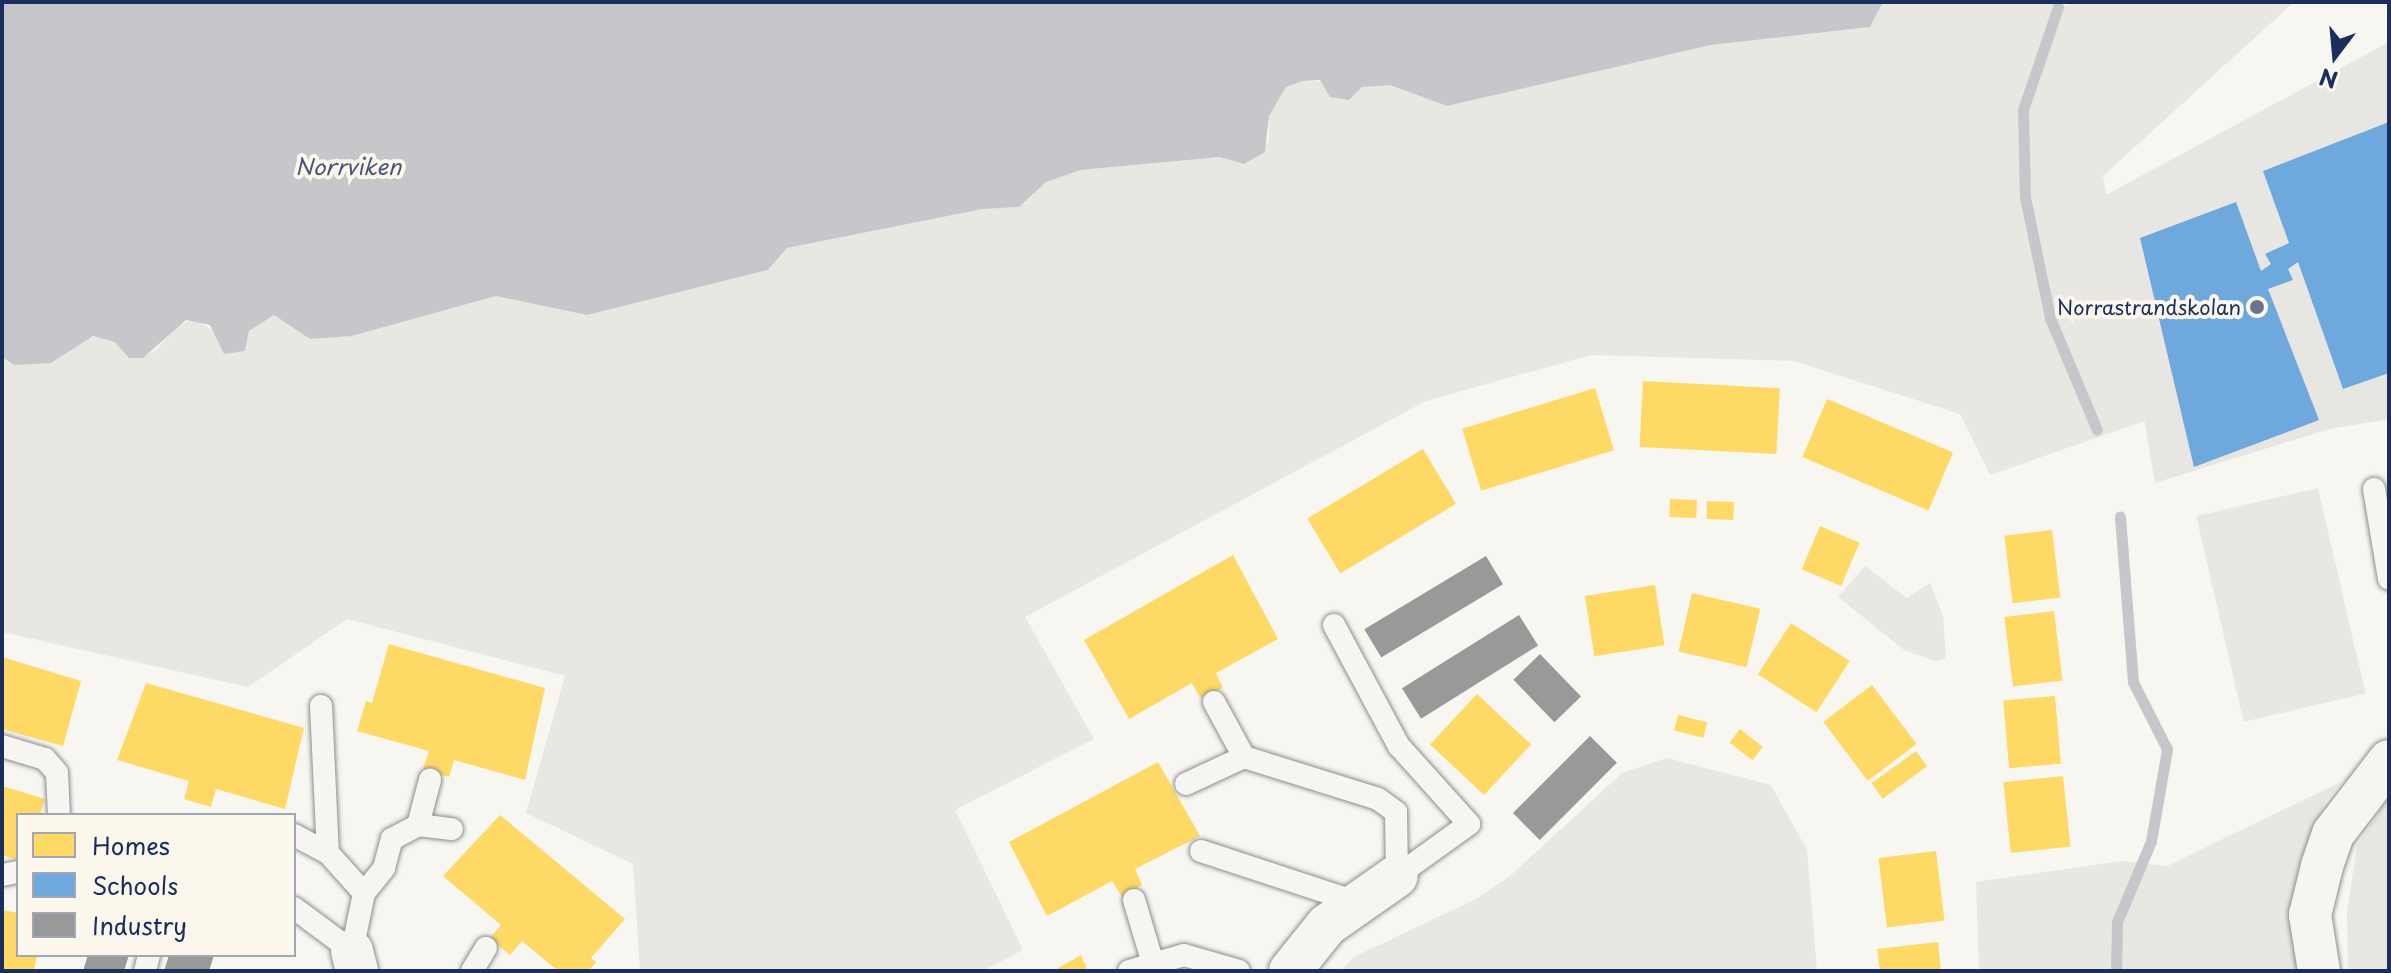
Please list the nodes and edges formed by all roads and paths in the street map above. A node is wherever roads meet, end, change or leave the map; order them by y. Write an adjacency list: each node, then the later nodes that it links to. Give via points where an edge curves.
1 (2374, 489): 2 (lane)
2 (2389, 579)
3 (1334, 625): 17 (lane, via 1399,746 1469,824)
4 (1214, 702): 7 (lane)
5 (321, 706): 16 (lane)
6 (2, 746): 11 (lane, via 45,759 57,773)
7 (1244, 757): 10 (lane); 17 (lane, via 1378,799 1396,812)
8 (2389, 761): 29 (street, via 2333,834 2322,866 2310,915)
9 (430, 780): 12 (lane)
10 (1186, 784)
11 (59, 813)
12 (418, 825): 13 (lane); 18 (lane, via 392,839 384,868)
13 (452, 829)
14 (296, 836): 16 (lane)
15 (1201, 851): 20 (lane)
16 (328, 853): 18 (lane)
17 (1397, 876): 20 (street)
18 (364, 893): 24 (lane)
19 (1134, 900): 23 (lane)
20 (1359, 903): 28 (street, via 1327,925)
21 (296, 910): 24 (lane)
22 (486, 948): 25 (lane)
23 (1152, 960): 26 (lane); 27 (lane, via 1184,955)
24 (355, 961)
25 (472, 971)
26 (1129, 971)
27 (1239, 971)
28 (1290, 971)
29 (2319, 971)

